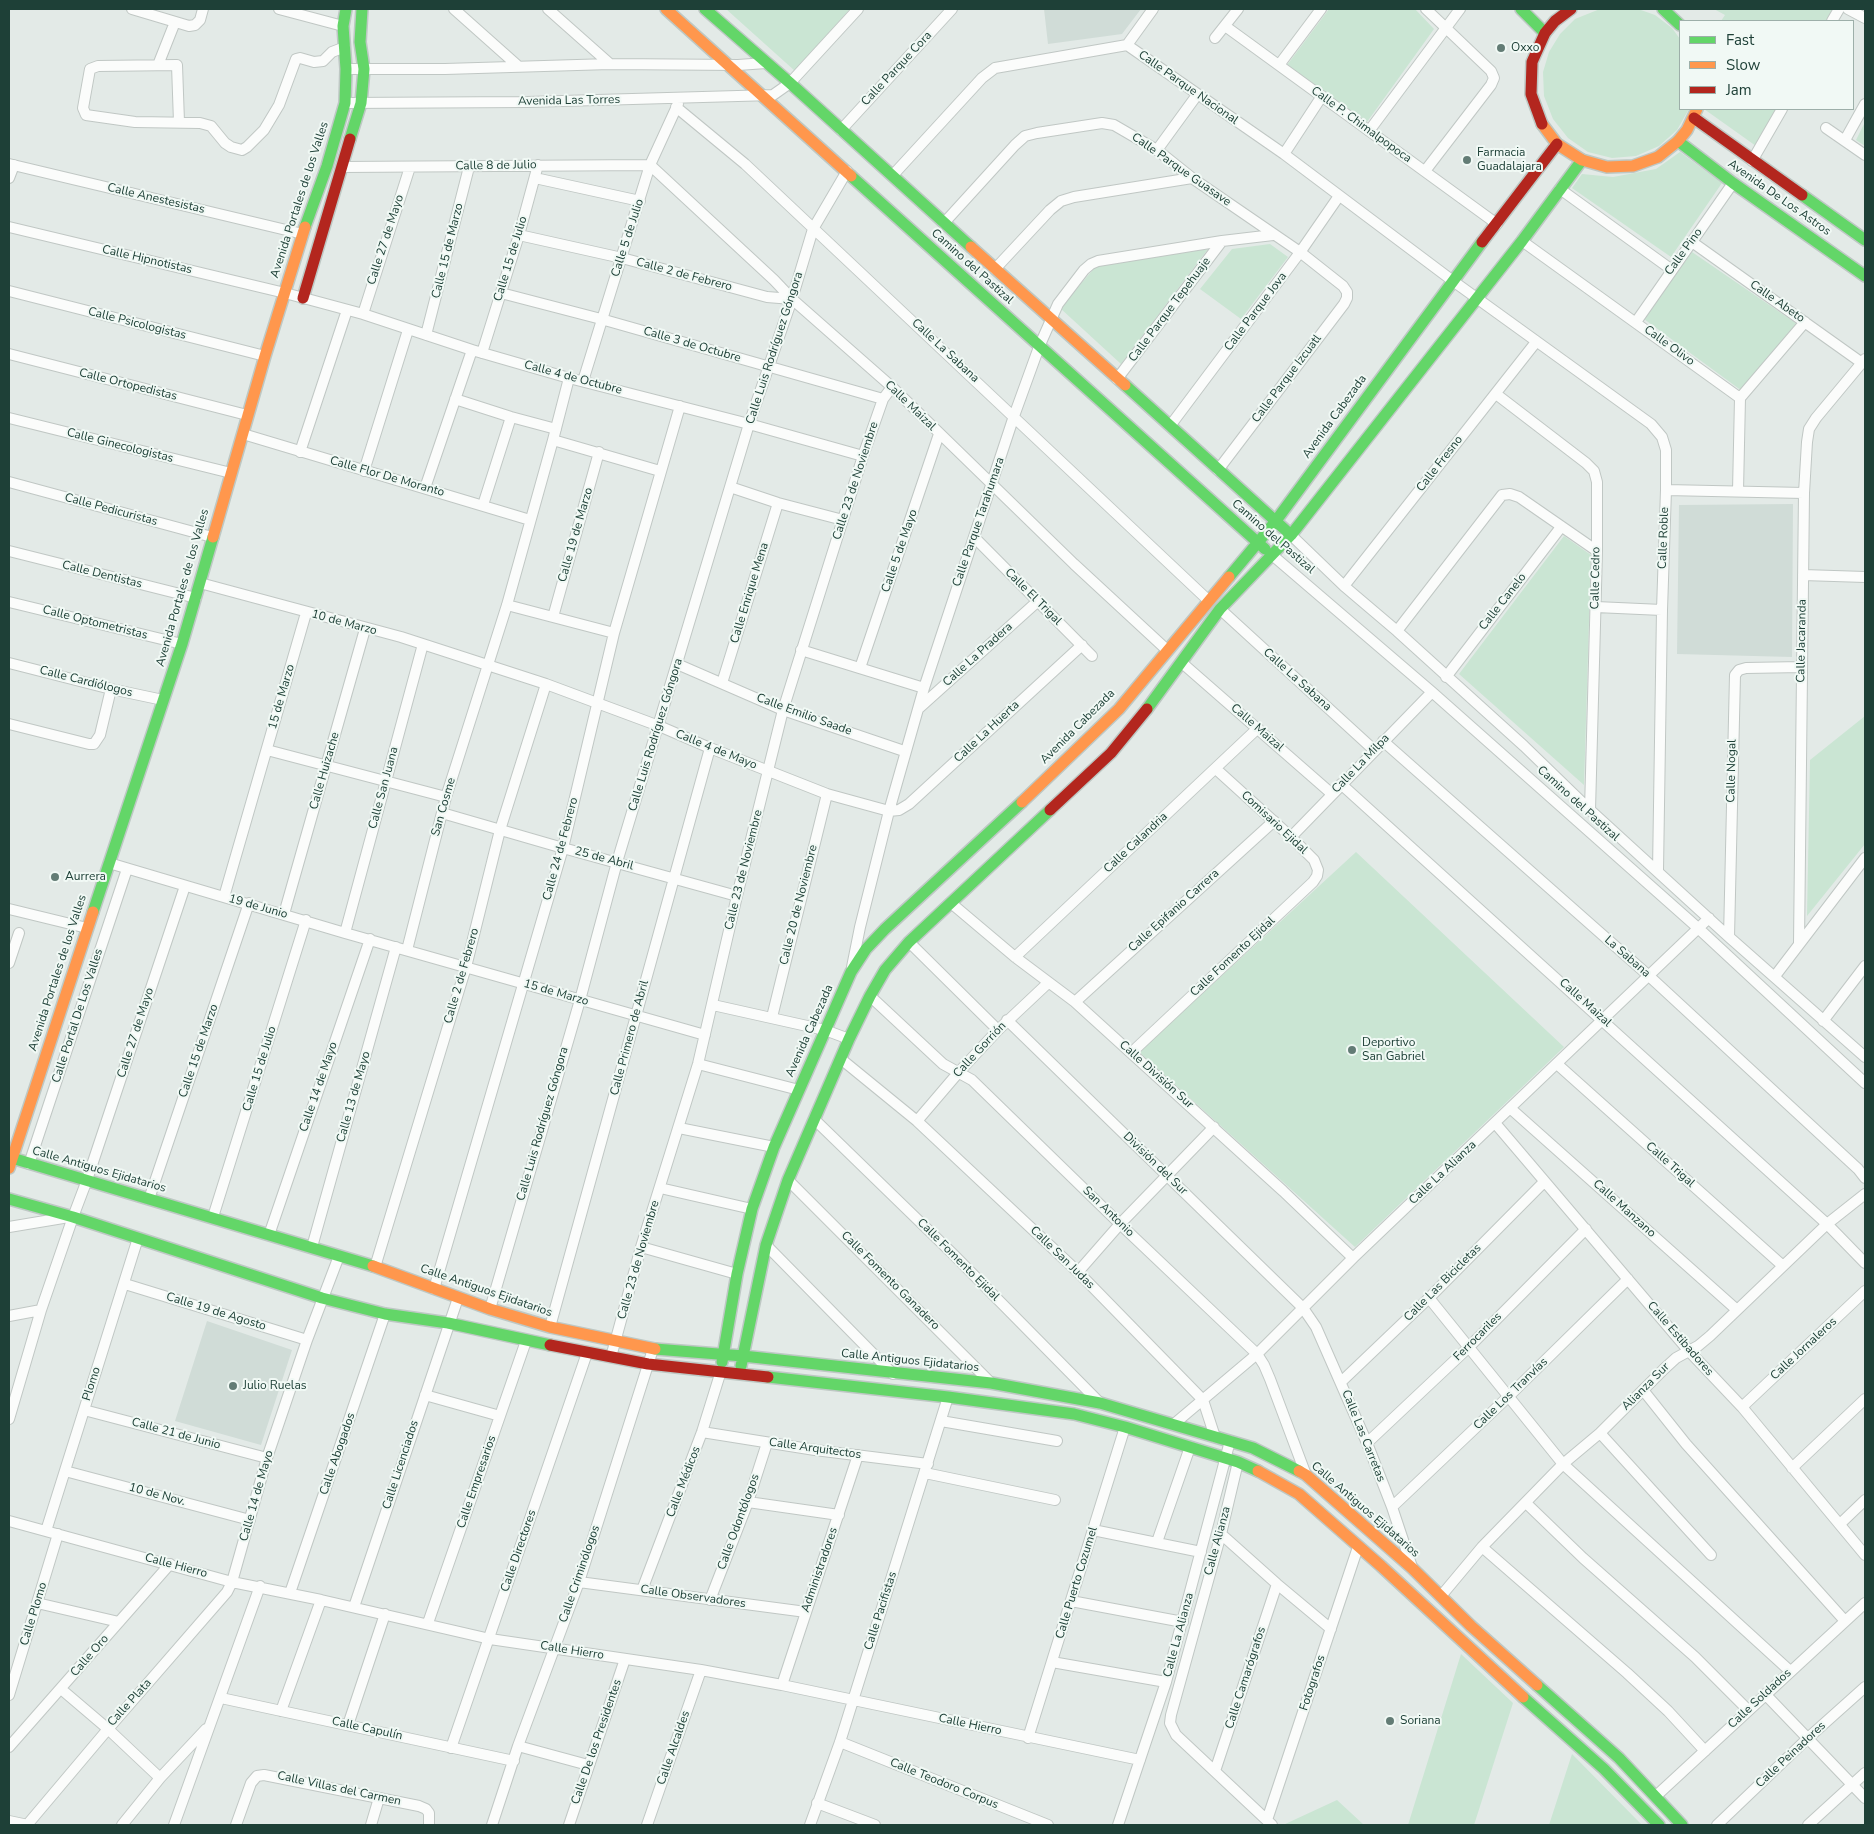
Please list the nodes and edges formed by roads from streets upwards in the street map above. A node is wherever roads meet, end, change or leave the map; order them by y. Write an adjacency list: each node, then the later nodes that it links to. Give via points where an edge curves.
1 (136, 9): 25 (street)
2 (279, 9): 26 (street)
3 (346, 9): 26 (street, Avenida Portales de los Valles)
4 (362, 9): 40 (street, via 360,42)
5 (454, 9): 38 (street)
6 (548, 9): 34 (street)
7 (666, 9): 35 (street, Camino del Pastizal)
8 (705, 9): 33 (street, Camino del Pastizal)
9 (858, 9): 41 (street)
10 (952, 9): 54 (street, Calle Parque Cora)
11 (1153, 9): 31 (street)
12 (1238, 9): 27 (street)
13 (1321, 9): 37 (street)
14 (1426, 9): 28 (street)
15 (1460, 9): 28 (street)
16 (1521, 9): 29 (street)
17 (1568, 9): 29 (street)
18 (1662, 9): 22 (street)
19 (1839, 9): 24 (street)
20 (1848, 9): 23 (street)
21 (203, 11): 25 (street, via 195,25)
22 (1679, 18)
23 (1865, 18)
24 (1833, 20)
25 (176, 22): 36 (street)
26 (343, 26): 32 (street, Avenida Portales de los Valles)
27 (1225, 26): 30 (street); 37 (street, Calle P. Chimalpopoca)
28 (1446, 28): 55 (street); 71 (street, via 1491,71 1494,78)
29 (1545, 33): 58 (street, via 1532,62 1531,94 1540,121)
30 (1215, 38)
31 (1127, 45): 42 (street, Calle Parque Nacional); 72 (street, Calle Parque Nacional, via 995,68 982,78)
32 (345, 47): 39 (street, Avenida Portales de los Valles); 52 (street, via 332,52 323,61 296,59 279,105 264,130 242,150 225,143 211,126)
33 (766, 63): 35 (street); 41 (street, Camino del Pastizal)
34 (610, 64): 35 (street); 38 (street)
35 (728, 64): 43 (street, Camino del Pastizal)
36 (158, 65): 52 (street, via 177,64); 52 (street, via 93,67 88,73 83,108 86,115 135,122)
37 (1279, 65): 44 (street, Calle P. Chimalpopoca)
38 (518, 66): 40 (street)
39 (346, 69): 40 (street); 46 (street, Avenida Portales de los Valles)
40 (364, 69): 47 (street)
41 (790, 83): 43 (street, Avenida Las Torres, via 772,95); 54 (street, Camino del Pastizal)
42 (1197, 95): 59 (street); 60 (street, Calle Parque Nacional)
43 (763, 96): 45 (street, Avenida Las Torres); 70 (street, Camino del Pastizal)
44 (1322, 96): 55 (street, Calle P. Chimalpopoca); 60 (street)
45 (682, 98): 47 (street, Avenida Las Torres); 49 (street, Calle 5 de Julio)
46 (345, 103): 47 (street, Avenida Las Torres); 84 (street, Avenida Portales de los Valles)
47 (361, 103): 67 (street)
48 (1865, 104): 56 (street)
49 (676, 107): 66 (street, Calle 5 de Julio); 83 (street, Calle La Sabana, via 745,164)
50 (1781, 110): 63 (street)
51 (1695, 114): 57 (street); 63 (street, Avenida De Los Astros)
52 (179, 122)
53 (1826, 128): 56 (street)
54 (841, 130): 72 (street, Camino del Pastizal)
55 (1370, 131): 71 (street, Calle P. Chimalpopoca)
56 (1844, 140): 61 (street)
57 (1678, 141): 62 (street, via 1658,157 1633,166 1607,167); 76 (street, Avenida De Los Astros)
58 (1557, 144): 62 (street); 81 (street, Avenida Cabezada)
59 (1157, 150): 75 (street, Calle Parque Guasave); 80 (street, Calle Parque Guasave, via 1114,125 1102,123 1025,136)
60 (1284, 154): 78 (street, Calle Parque Nacional)
61 (1865, 155)
62 (1582, 160): 77 (street)
63 (1752, 161): 87 (street, Avenida De Los Astros)
64 (11, 165): 73 (street); 84 (street, Calle Anestesistas)
65 (538, 165): 66 (street, Calle 8 de Julio); 69 (street, Calle 8 de Julio); 74 (street, Calle 15 de Julio)
66 (650, 165): 79 (street, Calle 5 de Julio); 103 (street, Calle Maizal)
67 (342, 167): 68 (street, Calle 8 de Julio); 101 (street)
68 (410, 167): 69 (street, Calle 8 de Julio); 105 (street, Calle 27 de Mayo)
69 (469, 167): 111 (street, Calle 15 de Marzo)
70 (847, 171): 83 (street, Calle Luis Rodríguez Góngora); 113 (street, Camino del Pastizal)
71 (1425, 171): 81 (street, Calle P. Chimalpopoca)
72 (893, 175): 80 (street, Camino del Pastizal)
73 (9, 178)
74 (535, 178): 79 (street); 86 (street, Calle 15 de Julio)
75 (1192, 178): 85 (street, Calle Parque Guasave); 93 (street, via 1061,201)
76 (1733, 183): 90 (street, Calle Pino); 95 (street, Avenida De Los Astros)
77 (1560, 189): 89 (street); 94 (street)
78 (1339, 196): 91 (street, Calle Parque Jova); 96 (street, Calle Parque Nacional)
79 (640, 201): 92 (street, Calle 5 de Julio)
80 (944, 223): 93 (street, Camino del Pastizal)
81 (1497, 224): 96 (street, Avenida Cabezada)
82 (9, 227): 99 (street, Calle Hipnotistas)
83 (813, 229): 103 (street, Calle Luis Rodríguez Góngora); 129 (street, Calle La Sabana)
84 (303, 234): 99 (street, Avenida Portales de los Valles)
85 (1273, 235): 88 (street, Calle Parque Tarahumara); 91 (street, Calle Parque Guasave)
86 (519, 236): 92 (street, Calle 2 de Febrero); 100 (street, Calle 15 de Julio)
87 (1865, 240)
88 (1222, 241): 107 (street, Calle Parque Tarahumara, via 1091,264 1058,304); 120 (street, Calle Parque Tepehuaje)
89 (1522, 241): 102 (street); 108 (street, Calle Olivo)
90 (1692, 242): 94 (street, Calle Pino); 109 (street, Calle Abeto)
91 (1300, 252): 97 (street, Calle Parque Guasave); 133 (street, Calle Parque Jova)
92 (622, 258): 103 (street, Calle 2 de Febrero, via 767,298); 106 (street, Calle 5 de Julio)
93 (995, 269): 107 (street, Camino del Pastizal)
94 (1672, 270): 108 (street, Calle Pino)
95 (1865, 276)
96 (1452, 281): 102 (street, Calle Parque Nacional); 141 (street, Avenida Cabezada)
97 (1343, 286): 143 (street, Calle Parque Izcuatl, via 1347,292 1344,304)
98 (9, 291): 116 (street, Calle Psicologistas)
99 (285, 293): 101 (street, Calle 4 de Octubre); 116 (street, Avenida Portales de los Valles)
100 (501, 293): 106 (street, Calle 3 de Octubre); 114 (street, Calle 15 de Julio)
101 (302, 298): 104 (street, Calle 4 de Octubre)
102 (1476, 298): 112 (street, Calle Roble); 146 (street)
103 (792, 299): 118 (street, Calle Luis Rodríguez Góngora); 122 (street, Calle Maizal)
104 (347, 310): 105 (street, Calle 4 de Octubre); 138 (street)
105 (363, 314): 110 (street, Calle 4 de Octubre)
106 (601, 319): 118 (street, Calle 3 de Octubre); 121 (street, Calle 5 de Julio)
107 (1051, 320): 113 (street, Calle Parque Tarahumara); 120 (street, Camino del Pastizal)
108 (1636, 322): 124 (street, Calle Olivo)
109 (1805, 322): 117 (street, Calle Abeto); 124 (street)
110 (408, 330): 111 (street, Calle 4 de Octubre); 144 (street)
111 (426, 335): 114 (street, Calle 4 de Octubre)
112 (1536, 342): 123 (street, Calle Fresno); 151 (street, Calle Roble, via 1652,424 1662,437 1666,450)
113 (1039, 347): 129 (street, Calle Parque Tarahumara); 163 (street, Camino del Pastizal)
114 (477, 351): 119 (street, Calle 4 de Octubre); 125 (street, Calle 15 de Julio)
115 (9, 354): 128 (street, Calle Ortopedistas)
116 (265, 356): 128 (street, Avenida Portales de los Valles)
117 (1864, 361): 153 (street, Calle Jacaranda, via 1809,429)
118 (769, 367): 126 (street, Calle 3 de Octubre); 132 (street, Calle Luis Rodríguez Góngora)
119 (568, 378): 121 (street, Calle 4 de Octubre); 134 (street)
120 (1117, 379): 133 (street, Camino del Pastizal)
121 (583, 381): 127 (street, Calle 4 de Octubre)
122 (892, 387): 126 (street, Calle 23 de Noviembre); 136 (street, Calle Maizal)
123 (1496, 394): 165 (street, Calle Cedro, via 1594,471 1597,482); 170 (street, Calle Fresno)
124 (1740, 398): 152 (street)
125 (455, 399): 131 (street); 150 (street, Calle 15 de Julio)
126 (883, 399): 140 (street, Calle 23 de Noviembre)
127 (680, 406): 132 (street, Calle 4 de Octubre); 142 (street, Calle 24 de Febrero)
128 (247, 415): 135 (street, Avenida Portales de los Valles)
129 (1014, 416): 148 (street, Calle Parque Tarahumara); 173 (street, Calle La Sabana)
130 (9, 418): 145 (street, Calle Ginecologistas)
131 (511, 418): 134 (street); 155 (street)
132 (750, 424): 140 (street, Calle 4 de Octubre); 149 (street, Calle Luis Rodríguez Góngora)
133 (1170, 426): 143 (street, Camino del Pastizal)
134 (556, 429): 137 (street)
135 (243, 434): 138 (street, Calle Flor De Moranto); 145 (street, Avenida Portales de los Valles)
136 (939, 434): 148 (street, Calle Maizal); 195 (street, Calle 5 de Mayo)
137 (553, 440): 139 (street); 156 (street)
138 (300, 452): 144 (street, Calle Flor De Moranto)
139 (599, 452): 142 (street); 180 (street, Calle 19 de Marzo)
140 (863, 456): 157 (street, Calle 23 de Noviembre)
141 (1320, 460): 146 (street); 158 (street, Avenida Cabezada)
142 (660, 470): 183 (street, Calle 24 de Febrero)
143 (1218, 470): 158 (street, Camino del Pastizal)
144 (364, 471): 150 (street, Calle Flor De Moranto)
145 (231, 473): 161 (street, Avenida Portales de los Valles)
146 (1338, 473): 160 (street)
147 (9, 482): 161 (street, Calle Pedicuristas)
148 (993, 484): 162 (street, Calle Parque Tarahumara); 188 (street, Calle Maizal)
149 (730, 487): 154 (street); 192 (street, Calle Luis Rodríguez Góngora)
150 (425, 488): 155 (street, Calle Flor De Moranto)
151 (1666, 490): 152 (street); 178 (street, Calle Roble)
152 (1738, 491): 153 (street)
153 (1804, 493): 167 (street, Calle Jacaranda)
154 (778, 503): 157 (street); 197 (street, Calle Enrique Mena)
155 (483, 505): 156 (street, Calle Flor De Moranto)
156 (530, 520): 175 (street)
157 (842, 520): 187 (street, Calle 23 de Noviembre)
158 (1275, 522): 160 (street, Camino del Pastizal); 163 (street, Avenida Cabezada)
159 (1561, 528): 165 (street); 182 (street, via 1518,497 1502,495); 196 (street, Calle Canelo)
160 (1291, 535): 166 (street); 170 (street, Camino del Pastizal)
161 (212, 537): 169 (street, Avenida Portales de los Valles)
162 (974, 537): 172 (street, Calle El Trigal); 199 (street, Calle Parque Tarahumara)
163 (1258, 543): 166 (street, Camino del Pastizal); 173 (street, Avenida Cabezada)
164 (9, 551): 171 (street, Calle Dentistas)
165 (1597, 552): 176 (street, Calle Cedro)
166 (1271, 554): 177 (street); 201 (street, Camino del Pastizal)
167 (1803, 575): 168 (street); 194 (street, Calle Jacaranda)
168 (1865, 577)
169 (200, 583): 171 (street, Avenida Portales de los Valles); 179 (street, 10 de Marzo)
170 (1344, 586): 182 (street, Camino del Pastizal)
171 (196, 598): 184 (street, Avenida Portales de los Valles)
172 (1038, 601): 186 (street, Calle El Trigal); 205 (street, Calle La Pradera)
173 (1209, 601): 188 (street, Avenida Cabezada)
174 (9, 602): 184 (street, Calle Optometristas)
175 (507, 605): 180 (street); 193 (street)
176 (1596, 607): 178 (street); 223 (street, Calle Cedro)
177 (1220, 609): 190 (street); 212 (street, Calle La Sabana)
178 (1662, 610): 233 (street, Calle Roble)
179 (306, 612): 181 (street, 10 de Marzo); 211 (street, 15 de Marzo)
180 (553, 617): 183 (street)
181 (365, 629): 185 (street, 10 de Marzo); 214 (street, Calle Huizache)
182 (1397, 632): 196 (street, Camino del Pastizal)
183 (614, 633): 203 (street, Calle 24 de Febrero)
184 (182, 644): 202 (street, Avenida Portales de los Valles)
185 (423, 644): 193 (street, 10 de Marzo); 217 (street, Calle San Juana)
186 (1082, 645): 189 (street, Calle El Trigal); 222 (street, Calle La Huerta, via 909,804 899,810)
187 (801, 650): 195 (street); 204 (street, Calle 23 de Noviembre)
188 (1167, 650): 259 (street, Avenida Cabezada, via 1119,709 885,929)
189 (1092, 656)
190 (1181, 662): 208 (street, Calle Maizal); 239 (street, via 1111,753)
191 (9, 663): 200 (street, Calle Cardiólogos)
192 (677, 664): 197 (street, Calle Emilio Saade); 207 (street, Calle Luis Rodríguez Góngora)
193 (488, 665): 198 (street, Calle 4 de Mayo); 221 (street, San Cosme)
194 (1802, 667): 249 (street, Calle Nogal, via 1746,668 1735,674); 252 (street, Calle Jacaranda)
195 (860, 668): 199 (street)
196 (1446, 677): 223 (street, Camino del Pastizal)
197 (722, 683): 204 (street, Calle Emilio Saade)
198 (546, 684): 203 (street, Calle 4 de Mayo); 226 (street, Calle 2 de Febrero)
199 (924, 688): 205 (street, Calle Parque Tarahumara)
200 (111, 689): 202 (street, Calle Cardiólogos); 206 (street, via 98,740 94,744)
201 (1432, 692): 209 (street, Calle La Milpa); 246 (street, Camino del Pastizal)
202 (163, 700): 231 (street, Avenida Portales de los Valles)
203 (598, 703): 207 (street, Calle 4 de Mayo); 228 (street, Calle 24 de Febrero)
204 (783, 710): 213 (street, Calle Emilio Saade); 216 (street, Calle 23 de Noviembre)
205 (918, 710): 213 (street, Calle Parque Tarahumara)
206 (9, 724)
207 (659, 726): 210 (street, Calle 4 de Mayo); 230 (street, Calle Luis Rodríguez Góngora)
208 (1258, 728): 215 (street, Calle Calandria); 220 (street, Calle Maizal)
209 (1383, 741): 212 (street, Calle La Milpa); 260 (street, La Sabana)
210 (710, 748): 216 (street, Calle 4 de Mayo); 234 (street, Calle Primero de Abril)
211 (267, 750): 214 (street); 238 (street, 15 de Marzo)
212 (1374, 750): 218 (street, Calle La Milpa)
213 (904, 751): 222 (street, Calle Parque Tarahumara)
214 (327, 767): 217 (street); 242 (street, Calle Huizache)
215 (1216, 769): 225 (street, Comisario Ejidal); 255 (street, Calle Calandria)
216 (768, 771): 219 (street, Calle 4 de Mayo); 237 (street, Calle 23 de Noviembre)
217 (385, 781): 221 (street); 248 (street, Calle San Juana)
218 (1341, 784): 220 (street, Calle La Milpa); 270 (street, Calle Maizal)
219 (827, 794): 222 (street, Calle 4 de Mayo); 269 (street, Calle 20 de Noviembre)
220 (1332, 794): 227 (street, Calle La Milpa)
221 (446, 797): 224 (street, San Cosme)
222 (889, 810): 259 (street, Calle Parque Tarahumara)
223 (1590, 810): 233 (street, Camino del Pastizal)
224 (442, 813): 226 (street, 25 de Abril); 254 (street, San Cosme)
225 (1274, 822): 227 (street, Comisario Ejidal); 266 (street, Calle Epifanio Carrera)
226 (500, 830): 228 (street, 25 de Abril); 258 (street, Calle 2 de Febrero)
227 (1291, 837): 235 (street, Comisario Ejidal, via 1317,865 1317,876)
228 (563, 848): 230 (street, 25 de Abril); 263 (street, Calle 24 de Febrero)
229 (1865, 858): 252 (street)
230 (617, 862): 234 (street, 25 de Abril); 265 (street, Calle Luis Rodríguez Góngora)
231 (109, 863): 232 (street, 19 de Junio); 245 (street, Avenida Portales de los Valles)
232 (127, 869): 236 (street, 19 de Junio); 293 (street, Calle Portal De Los Valles)
233 (1658, 872): 243 (street, Camino del Pastizal)
234 (674, 879): 237 (street, 25 de Abril); 268 (street, Calle Primero de Abril)
235 (1313, 882): 277 (street, Calle Fomento Ejidal)
236 (185, 886): 238 (street, 19 de Junio); 296 (street, Calle 27 de Mayo)
237 (737, 896): 267 (street, Calle 23 de Noviembre)
238 (224, 897): 240 (street, 19 de Junio)
239 (951, 902): 251 (street); 255 (street, Calle División Sur)
240 (249, 903): 242 (street, 19 de Junio); 302 (street, Calle 15 de Marzo)
241 (9, 909): 245 (street)
242 (284, 914): 244 (street, 19 de Junio)
243 (1709, 918): 246 (street, Calle La Alianza); 249 (street, Camino del Pastizal)
244 (306, 920): 248 (street, 19 de Junio); 305 (street, Calle 15 de Julio)
245 (87, 928): 292 (street, Avenida Portales de los Valles)
246 (1698, 928): 260 (street, Calle La Alianza); 283 (street, Camino del Pastizal)
247 (19, 933): 256 (street)
248 (345, 933): 250 (street, 19 de Junio)
249 (1729, 937): 261 (street, Camino del Pastizal)
250 (370, 939): 253 (street, 19 de Junio); 310 (street, Calle 14 de Mayo)
251 (909, 942): 264 (street); 274 (street)
252 (1799, 944): 261 (street)
253 (396, 947): 254 (street, 19 de Junio); 313 (street, Calle 13 de Mayo)
254 (407, 950): 258 (street, 15 de Marzo)
255 (1015, 957): 262 (street, Calle División Sur)
256 (9, 963)
257 (1865, 966): 272 (street)
258 (466, 967): 263 (street, 15 de Marzo); 319 (street, Calle 2 de Febrero)
259 (851, 972): 273 (street, Avenida Cabezada)
260 (1649, 976): 270 (street, Calle La Alianza); 295 (street, La Sabana)
261 (1775, 976): 272 (street, Camino del Pastizal)
262 (1048, 983): 266 (street, Calle División Sur); 271 (street, Calle Gorrión)
263 (522, 984): 265 (street, 15 de Marzo); 324 (street, Calle 24 de Febrero)
264 (870, 996): 276 (street); 282 (street, San Antonio, via 943,1064)
265 (580, 1000): 268 (street, 15 de Marzo); 330 (street, Calle Luis Rodríguez Góngora)
266 (1075, 1002): 277 (street, Calle División Sur)
267 (713, 1004): 269 (street); 275 (street, Calle 23 de Noviembre)
268 (635, 1016): 275 (street, 15 de Marzo); 336 (street, Calle Primero de Abril)
269 (772, 1017): 273 (street)
270 (1602, 1019): 281 (street, Calle La Alianza); 307 (street, Calle Maizal)
271 (1007, 1020): 274 (street, Calle Gorrión); 294 (street, División del Sur)
272 (1823, 1021): 278 (street, Camino del Pastizal)
273 (825, 1030): 276 (street); 284 (street, Avenida Cabezada)
274 (998, 1030): 282 (street, Calle Gorrión)
275 (705, 1035): 280 (street, Calle 23 de Noviembre)
276 (849, 1039): 279 (street)
277 (1131, 1053): 289 (street, Calle División Sur)
278 (1865, 1057)
279 (841, 1059): 286 (street); 287 (street, Calle San Judas)
280 (698, 1064): 284 (street); 290 (street, Calle 23 de Noviembre)
281 (1556, 1064): 285 (street, Calle La Alianza); 318 (street, Calle Trigal)
282 (958, 1073): 287 (street, Calle Gorrión); 306 (street, San Antonio, via 972,1080)
283 (1865, 1082)
284 (799, 1090): 291 (street, Avenida Cabezada)
285 (1510, 1108): 288 (street, Calle La Alianza); 332 (street, Calle Manzano)
286 (814, 1119): 297 (street); 360 (street, Calle Fomento Ejidal)
287 (917, 1121): 320 (street, Calle San Judas)
288 (1495, 1124): 298 (street, Calle Estibadores); 316 (street, Calle La Alianza)
289 (1214, 1127): 294 (street); 316 (street, Calle División Sur)
290 (679, 1128): 291 (street); 299 (street, Calle 23 de Noviembre)
291 (774, 1147): 303 (street, Avenida Cabezada)
292 (10, 1163): 293 (street, Calle Antiguos Ejidatarios)
293 (30, 1164): 296 (street, Calle Antiguos Ejidatarios)
294 (1167, 1176): 306 (street); 329 (street, División del Sur)
295 (1865, 1178)
296 (87, 1180): 302 (street, Calle Antiguos Ejidatarios); 304 (street, Calle 27 de Mayo)
297 (788, 1180): 312 (street); 353 (street, Calle Fomento Ganadero)
298 (1544, 1182): 309 (street, Calle Estibadores); 328 (street, Calle Las Bicicletas)
299 (660, 1188): 303 (street); 314 (street, Calle 23 de Noviembre)
300 (1865, 1194): 307 (street, Alianza Sur)
301 (9, 1199): 304 (street)
302 (149, 1199): 305 (street, Calle Antiguos Ejidatarios)
303 (752, 1209): 321 (street, Avenida Cabezada)
304 (73, 1217): 308 (street); 311 (street); 331 (street)
305 (213, 1217): 310 (street, Calle Antiguos Ejidatarios)
306 (1120, 1224): 320 (street); 344 (street, San Antonio)
307 (1827, 1224): 317 (street, Calle Maizal); 318 (street, Alianza Sur)
308 (9, 1227)
309 (1586, 1229): 322 (street, Calle Estibadores); 340 (street, Ferrocariles)
310 (269, 1234): 313 (street, Calle Antiguos Ejidatarios)
311 (138, 1238): 323 (street, Plomo); 326 (street)
312 (766, 1245): 346 (street); 351 (street)
313 (312, 1247): 315 (street, Calle Antiguos Ejidatarios)
314 (642, 1247): 321 (street); 339 (street, Calle 23 de Noviembre)
315 (339, 1256): 319 (street, Calle Antiguos Ejidatarios); 326 (street, Calle 14 de Mayo)
316 (1353, 1258): 329 (street, Calle La Alianza)
317 (1865, 1263)
318 (1783, 1266): 332 (street, Alianza Sur)
319 (375, 1267): 324 (street, Calle Antiguos Ejidatarios)
320 (1078, 1272): 358 (street, Calle San Judas)
321 (737, 1274): 345 (street, Avenida Cabezada)
322 (1628, 1279): 342 (street, Calle Estibadores); 356 (street, Calle Los Tranvías)
323 (124, 1284): 337 (street, Calle 19 de Agosto); 362 (street, Plomo)
324 (434, 1288): 327 (street, Calle Antiguos Ejidatarios)
325 (1865, 1291): 361 (street, Calle Jornaleros)
326 (322, 1298): 333 (street); 337 (street, Calle 14 de Mayo)
327 (458, 1298): 330 (street, Calle Antiguos Ejidatarios); 335 (street, Calle Licenciados)
328 (1429, 1298): 340 (street); 352 (street, Calle Las Bicicletas)
329 (1303, 1308): 344 (street, Calle La Alianza); 352 (street, Calle Las Carretas, via 1316,1327)
330 (490, 1309): 336 (street, Calle Antiguos Ejidatarios)
331 (41, 1310): 334 (street); 364 (street)
332 (1737, 1310): 342 (street, Alianza Sur, via 1698,1346)
333 (385, 1314): 335 (street); 411 (street, Calle Abogados)
334 (9, 1316)
335 (448, 1324): 338 (street); 355 (street, Calle Licenciados)
336 (550, 1328): 339 (street, Calle Antiguos Ejidatarios)
337 (307, 1340): 377 (street, Calle 14 de Mayo)
338 (526, 1341): 343 (street); 363 (street, Calle Empresarios)
339 (615, 1342): 341 (street, Calle Antiguos Ejidatarios); 347 (street, Calle 23 de Noviembre)
340 (1469, 1347): 356 (street); 374 (street, Ferrocariles)
341 (653, 1349): 345 (street, Calle Antiguos Ejidatarios); 348 (street, Calle Criminólogos)
342 (1688, 1350): 354 (street, Alianza Sur); 361 (street, Calle Estibadores)
343 (587, 1354): 347 (street); 426 (street, Calle Directores)
344 (1257, 1354): 358 (street, Calle La Alianza); 384 (street, San Antonio, via 1270,1379)
345 (723, 1355): 346 (street, Calle Antiguos Ejidatarios); 349 (street, Avenida Cabezada)
346 (742, 1356): 350 (street); 351 (street, Calle Antiguos Ejidatarios)
347 (611, 1357): 348 (street)
348 (648, 1364): 349 (street); 407 (street, Calle Criminólogos)
349 (720, 1371): 350 (street); 368 (street, Calle Médicos)
350 (740, 1373): 357 (street)
351 (894, 1374): 353 (street, Calle Antiguos Ejidatarios)
352 (1341, 1382): 374 (street, Calle Las Carretas)
353 (991, 1383): 360 (street, Calle Antiguos Ejidatarios)
354 (1643, 1390): 369 (street, Alianza Sur); 421 (street, via 1686,1444)
355 (425, 1395): 363 (street); 418 (street, Calle Licenciados)
356 (1509, 1396): 380 (street); 389 (street, Calle Los Tranvías)
357 (948, 1397): 365 (street, Calle Pacifistas); 367 (street, via 1074,1414)
358 (1203, 1400): 366 (street, Calle La Alianza); 370 (street)
359 (1864, 1402): 382 (street)
360 (1100, 1403): 366 (street, Calle Antiguos Ejidatarios)
361 (1742, 1407): 382 (street, Calle Estibadores)
362 (84, 1410): 377 (street, Calle 21 de Junio); 383 (street, Plomo)
363 (500, 1416): 424 (street, Calle Empresarios)
364 (9, 1419)
365 (941, 1421): 371 (street); 381 (street, Calle Pacifistas)
366 (1174, 1424): 370 (street, Calle Antiguos Ejidatarios)
367 (1125, 1428): 375 (street); 394 (street, Calle Puerto Cozumel)
368 (702, 1432): 373 (street, Calle Arquitectos); 410 (street, Calle Médicos)
369 (1600, 1433): 380 (street, Alianza Sur); 402 (street)
370 (1215, 1437): 372 (street, Calle Antiguos Ejidatarios)
371 (1057, 1441)
372 (1230, 1441): 378 (street, Calle La Alianza); 384 (street, Calle Antiguos Ejidatarios, via 1254,1448)
373 (766, 1443): 376 (street, Calle Arquitectos); 387 (street, Calle Odontólogos)
374 (1368, 1443): 389 (street, Calle Las Carretas)
375 (1190, 1447): 378 (street); 398 (street)
376 (858, 1456): 381 (street, Calle Arquitectos); 390 (street, Administradores)
377 (267, 1458): 391 (street, Calle 14 de Mayo)
378 (1226, 1458): 379 (street); 401 (street, Calle La Alianza)
379 (1238, 1462): 397 (street, Calle Alianza); 399 (street, via 1299,1494)
380 (1564, 1464): 388 (street, Alianza Sur); 431 (street)
381 (927, 1468): 385 (street, Calle Arquitectos); 439 (street, Calle Pacifistas)
382 (1792, 1468): 393 (street, Calle Estibadores)
383 (65, 1471): 391 (street, 10 de Nov.); 395 (street, Plomo)
384 (1306, 1475): 405 (street, Calle Antiguos Ejidatarios)
385 (1055, 1500)
386 (1865, 1500): 393 (street)
387 (748, 1502): 390 (street); 414 (street, Calle Odontólogos)
388 (1526, 1503): 400 (street, Alianza Sur); 440 (street, via 1695,1657)
389 (1392, 1507): 405 (street, Calle Las Carretas)
390 (839, 1515): 419 (street, Administradores)
391 (250, 1520): 406 (street, Calle 14 de Mayo)
392 (9, 1521): 395 (street, Calle Hierro)
393 (1840, 1524): 403 (street, Calle Estibadores)
394 (1093, 1530): 398 (street); 415 (street, Calle Puerto Cozumel)
395 (46, 1531): 396 (street, Calle Hierro)
396 (58, 1534): 404 (street, Calle Hierro); 416 (street, Calle Plomo)
397 (1221, 1534): 408 (street); 455 (street, Calle Alianza, via 1171,1715 1176,1735)
398 (1157, 1542): 401 (street)
399 (1358, 1547): 425 (street, Fotografos); 478 (street, via 1604,1769)
400 (1482, 1547): 412 (street, Alianza Sur); 451 (street, via 1668,1710)
401 (1201, 1552): 423 (street, Calle La Alianza)
402 (1711, 1555)
403 (1865, 1555)
404 (170, 1564): 406 (street, Calle Hierro); 422 (street, Calle Oro)
405 (1412, 1568): 412 (street, Calle Antiguos Ejidatarios)
406 (232, 1582): 409 (street, Calle Hierro); 444 (street, Calle Plata, via 218,1604)
407 (579, 1582): 410 (street, Calle Observadores); 427 (street, Calle Criminólogos)
408 (1276, 1584): 425 (street); 455 (street, Calle Camarógrafos)
409 (260, 1586): 411 (street, Calle Hierro); 438 (street)
410 (642, 1590): 414 (street, Calle Observadores)
411 (290, 1593): 413 (street, Calle Hierro)
412 (1441, 1596): 459 (street, Calle Antiguos Ejidatarios, via 1619,1758)
413 (322, 1600): 418 (street, Calle Hierro); 441 (street)
414 (710, 1600): 419 (street, Calle Observadores)
415 (1071, 1601): 423 (street); 429 (street, Calle Puerto Cozumel)
416 (37, 1603): 422 (street); 437 (street, Calle Plomo)
417 (1865, 1603): 421 (street, Calle Soldados)
418 (354, 1607): 420 (street, Calle Hierro)
419 (806, 1612): 433 (street, Administradores)
420 (385, 1614): 424 (street, Calle Hierro); 443 (street)
421 (1844, 1621): 431 (street, Calle Soldados)
422 (119, 1622): 435 (street, Calle Oro)
423 (1183, 1622): 432 (street, Calle La Alianza)
424 (428, 1623): 426 (street, Calle Hierro)
425 (1331, 1629): 464 (street, Fotografos)
426 (490, 1639): 427 (street, Calle Hierro); 450 (street, Calle Directores)
427 (554, 1648): 428 (street, Calle Hierro); 448 (street, Calle Criminólogos)
428 (625, 1659): 430 (street, Calle Hierro); 454 (street, Calle De los Presidentes)
429 (1052, 1662): 432 (street); 445 (street, Calle Puerto Cozumel)
430 (701, 1670): 433 (street, Calle Hierro); 473 (street, Calle Alcaldes)
431 (1790, 1671): 436 (street, Calle Soldados)
432 (1166, 1682): 452 (street, Calle La Alianza)
433 (782, 1685): 439 (street, Calle Hierro)
434 (1865, 1687): 446 (street, Calle Peinadores)
435 (62, 1689): 444 (street); 449 (street, Calle Oro)
436 (1765, 1694): 440 (street, Calle Soldados); 446 (street)
437 (9, 1695)
438 (221, 1698): 441 (street, Calle Capulín); 442 (street)
439 (852, 1699): 445 (street, Calle Hierro); 447 (street, Calle Pacifistas)
440 (1748, 1710): 451 (street, Calle Soldados)
441 (281, 1711): 443 (street, Calle Capulín)
442 (210, 1724): 457 (street); 467 (street)
443 (348, 1725): 450 (street, Calle Capulín)
444 (108, 1729): 457 (street); 465 (street, Calle Plata)
445 (1028, 1738): 452 (street, Calle Hierro)
446 (1808, 1738): 458 (street); 480 (street, Calle Peinadores)
447 (840, 1742): 462 (street, Calle Pacifistas); 476 (street, Calle Teodoro Corpus)
448 (518, 1746): 453 (street, Calle Criminólogos); 454 (street)
449 (9, 1747)
450 (451, 1748): 453 (street, Calle Capulín)
451 (1705, 1751): 459 (street, Calle Soldados)
452 (1140, 1760): 477 (street, Calle La Alianza)
453 (514, 1761): 471 (street, Calle Criminólogos)
454 (588, 1765): 472 (street, Calle De los Presidentes)
455 (1215, 1772): 464 (street)
456 (1865, 1772): 458 (street)
457 (160, 1778): 466 (street)
458 (1852, 1784): 461 (street); 481 (street)
459 (1656, 1796): 479 (street, Calle Antiguos Ejidatarios)
460 (379, 1798): 468 (street, Calle Villas del Carmen, via 257,1776 250,1783); 469 (street); 470 (street, Calle Villas del Carmen, via 426,1809)
461 (1865, 1798)
462 (817, 1803): 474 (street, Calle Pacifistas); 475 (street)
463 (10, 1822): 465 (street)
464 (1270, 1822)
465 (28, 1825)
466 (122, 1825)
467 (174, 1825)
468 (236, 1825)
469 (371, 1825)
470 (429, 1825)
471 (492, 1825)
472 (569, 1825)
473 (647, 1825)
474 (810, 1825)
475 (875, 1825)
476 (1048, 1825)
477 (1118, 1825)
478 (1659, 1825)
479 (1682, 1825)
480 (1717, 1825)
481 (1808, 1825)

